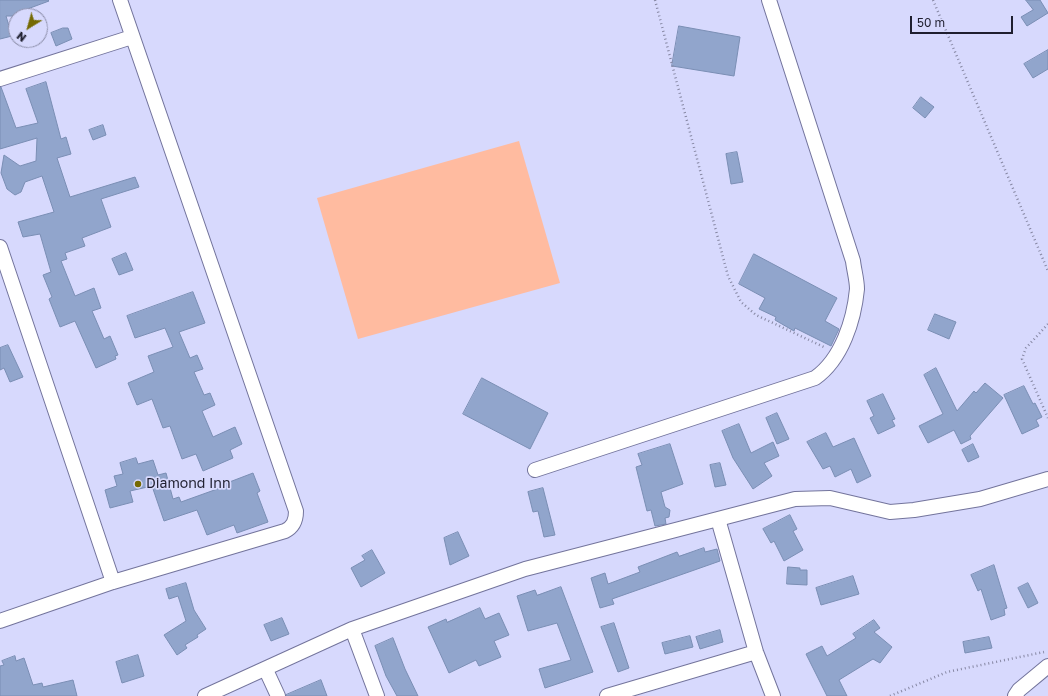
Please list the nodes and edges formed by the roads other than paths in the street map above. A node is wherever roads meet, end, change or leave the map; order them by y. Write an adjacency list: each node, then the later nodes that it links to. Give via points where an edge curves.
1 (120, 0): 3 (street)
2 (769, 0): 6 (street, via 853,261 857,287 851,317 838,353 831,364 815,378)
3 (132, 37): 4 (street); 9 (street, via 296,512 294,523 285,531)
4 (0, 79)
5 (0, 247): 9 (street)
6 (535, 470)
7 (1048, 479): 8 (street, via 980,499 914,510 890,512 830,498 795,499)
8 (718, 519): 11 (street, via 525,569); 12 (street)
9 (113, 582): 10 (street)
10 (0, 621)
11 (352, 629): 14 (street); 18 (street)
12 (756, 652): 19 (street); 20 (street)
13 (1048, 666): 15 (street)
14 (266, 670): 16 (street); 17 (street)
15 (1020, 694)
16 (205, 696)
17 (278, 696)
18 (377, 696)
19 (607, 696)
20 (773, 696)

